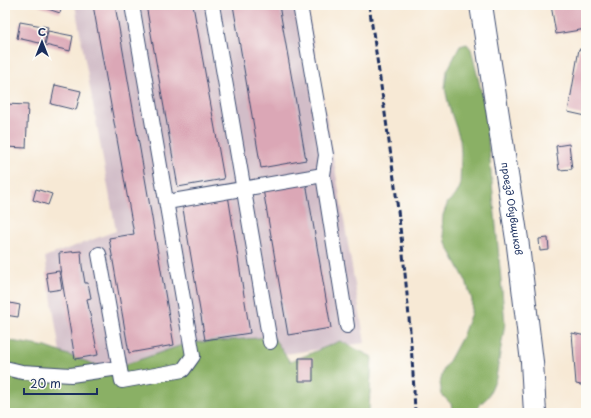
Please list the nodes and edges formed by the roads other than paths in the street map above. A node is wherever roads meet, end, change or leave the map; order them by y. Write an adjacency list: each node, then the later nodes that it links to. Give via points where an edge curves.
1 (132, 5): 7 (lane)
2 (212, 5): 6 (lane)
3 (300, 5): 5 (lane, via 326,155)
4 (481, 5): 13 (street, проезд Обувщиков, via 518,246 532,362)
5 (323, 175): 6 (lane); 9 (lane)
6 (244, 188): 7 (lane); 10 (lane)
7 (167, 202): 12 (lane, via 193,356 183,370 122,381)
8 (99, 254): 12 (lane)
9 (346, 326)
10 (270, 342)
11 (5, 368): 12 (lane, via 22,372 71,375)
12 (120, 368)
13 (535, 413)

